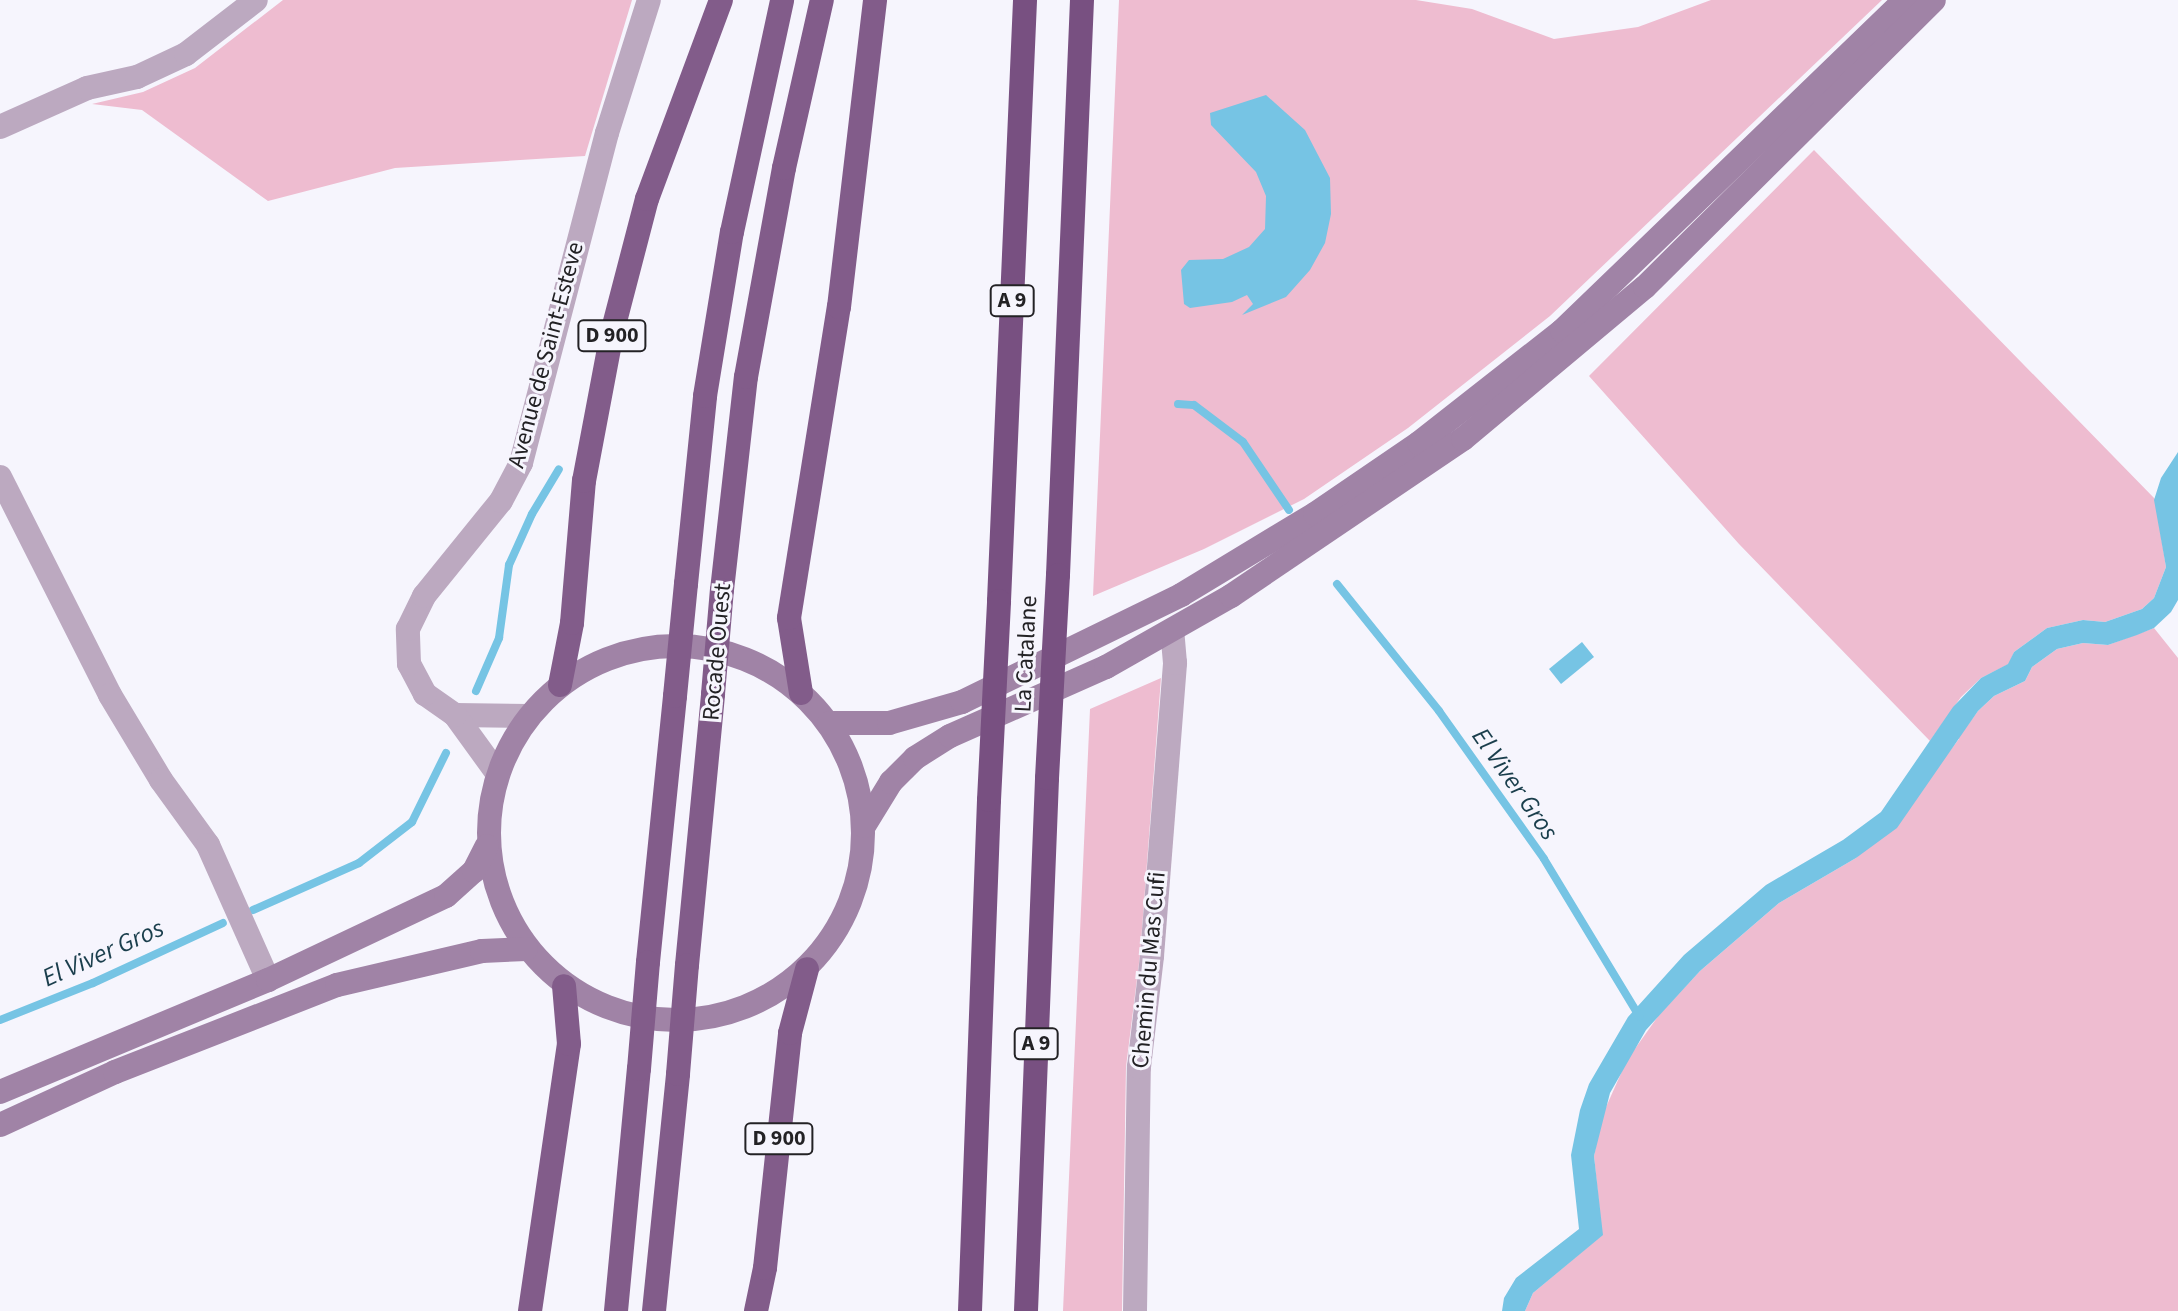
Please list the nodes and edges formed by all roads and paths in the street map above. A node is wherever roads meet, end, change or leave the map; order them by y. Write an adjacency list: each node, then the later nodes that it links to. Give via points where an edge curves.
1 (256, 0): 11 (street, via 186,54 137,77 87,88)
2 (649, 0): 16 (street, Avenue de Saint-Esteve, via 603,148 521,463 501,501 424,596 408,629 414,674 425,694)
3 (721, 0): 14 (highway, D 900, via 647,199 612,333 584,481 572,623)
4 (782, 0): 29 (highway, Rocade Ouest, bridge, via 732,232 705,396)
5 (822, 0): 30 (highway, Rocade Ouest, bridge, via 784,168 746,377)
6 (875, 0): 15 (highway, via 839,307 789,618)
7 (1025, 0): 32 (highway, La Catalane / A 9, bridge)
8 (1082, 0): 33 (highway, La Catalane / A 9, bridge)
9 (1905, 0): 18 (main road, via 1562,331 1419,443 1315,514 1181,595 962,702 889,723)
10 (1934, 0): 13 (main road, via 1588,338 1463,439 1378,499)
11 (0, 127)
12 (0, 477): 24 (street, via 110,695 208,845)
13 (1172, 630): 20 (main road, via 1106,667 938,743 891,782); 34 (street, Chemin du Mas Cufi, via 1175,663 1139,1067)
14 (560, 685): 15 (main road, via 605,659 669,647 708,648 758,664); 17 (main road)
15 (801, 693): 18 (main road)
16 (455, 715): 17 (street); 19 (street, Avenue de Saint-Esteve)
17 (529, 716): 19 (main road)
18 (829, 723): 20 (main road, via 854,772)
19 (497, 773): 21 (main road)
20 (864, 826): 23 (main road, via 860,873 845,917)
21 (487, 846): 22 (main road, via 499,900); 24 (main road, via 474,871 446,896)
22 (526, 949): 25 (main road); 27 (main road, via 482,951 337,985 115,1072)
23 (807, 969): 25 (main road, via 753,1005 689,1021 623,1015); 31 (highway, D 900, via 790,1033)
24 (268, 980): 26 (main road)
25 (564, 986): 28 (highway, via 569,1044)
26 (0, 1092)
27 (0, 1125)
28 (530, 1311)
29 (616, 1311)
30 (654, 1311)
31 (756, 1311)
32 (970, 1311)
33 (1026, 1311)
34 (1135, 1311)

